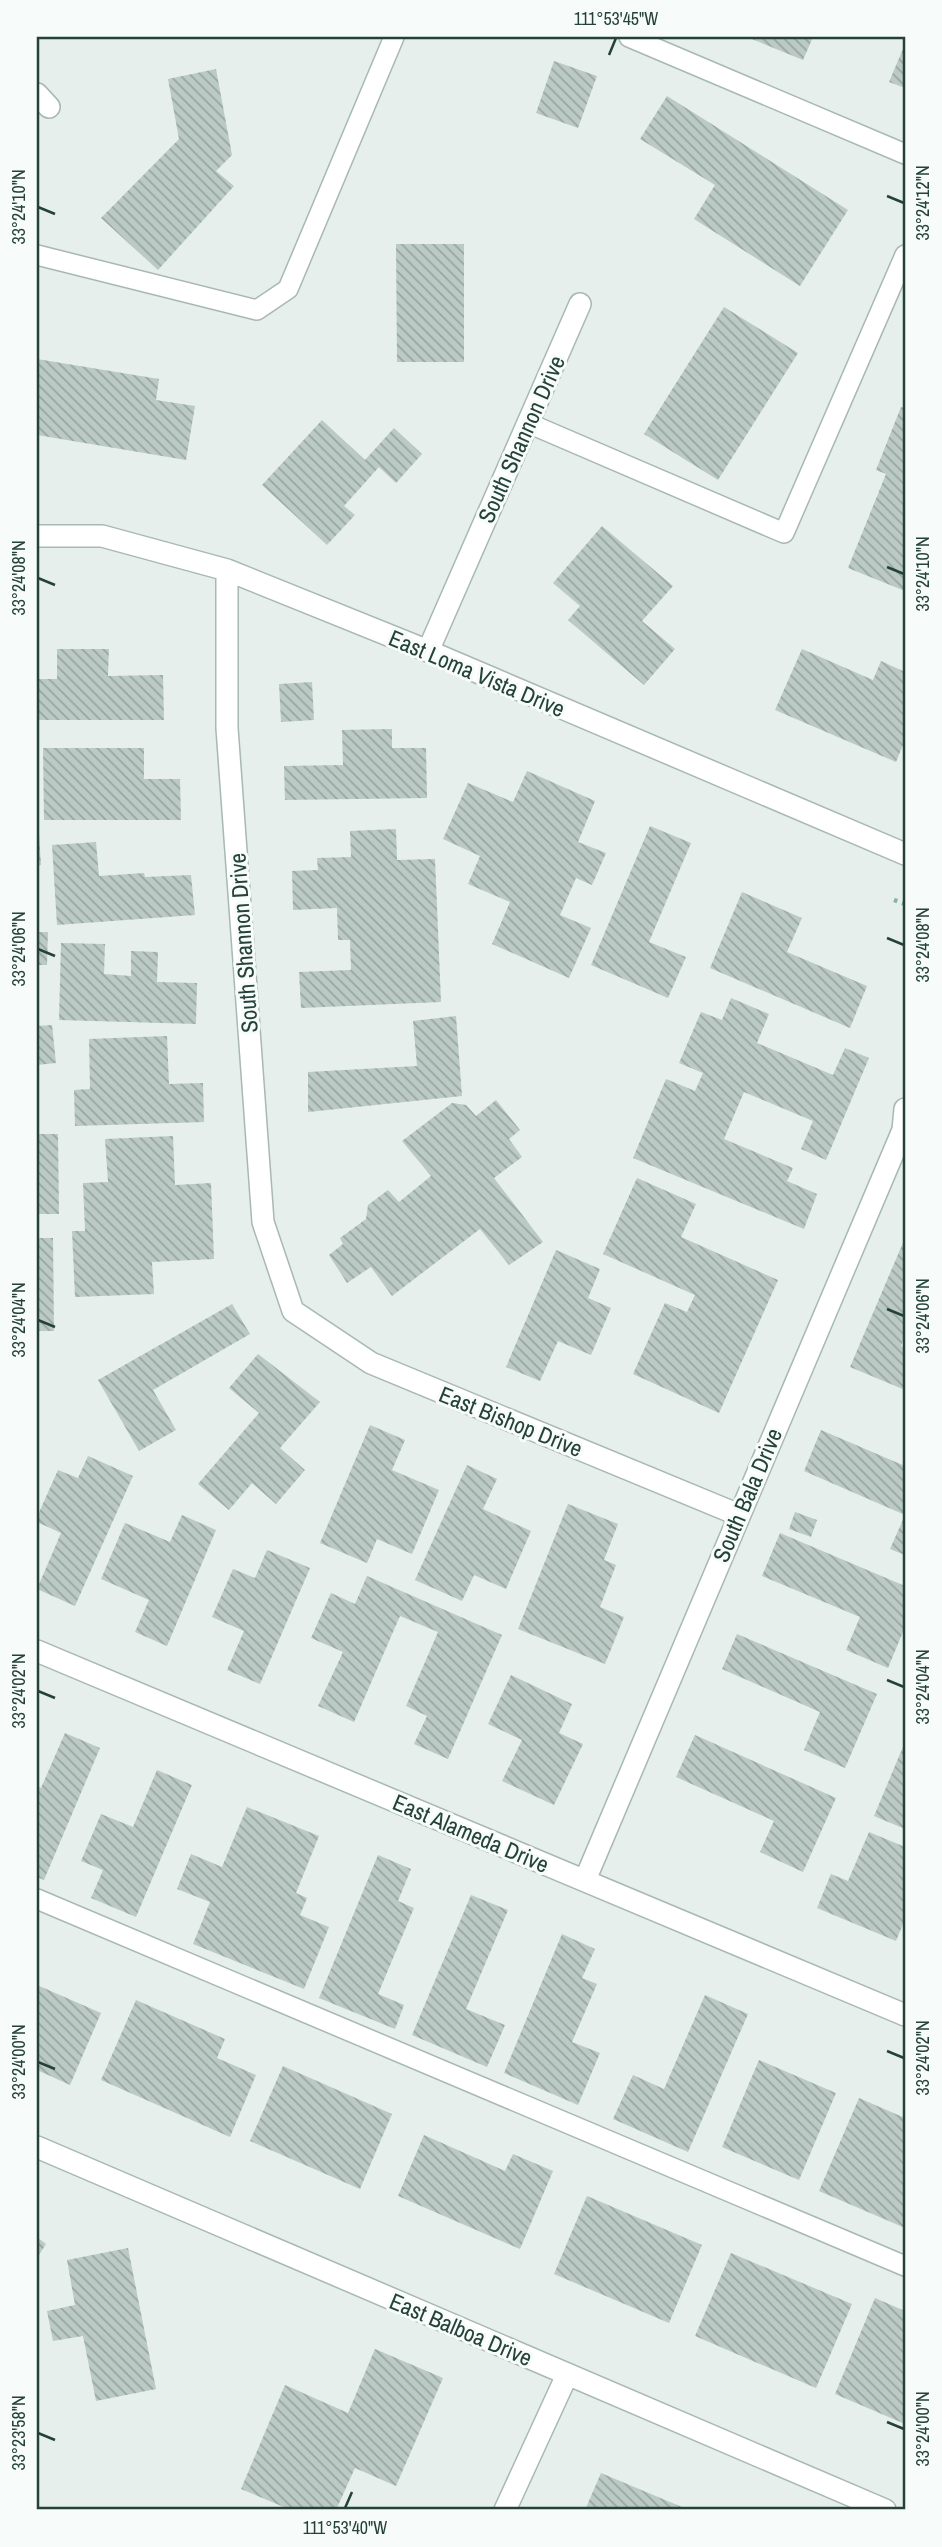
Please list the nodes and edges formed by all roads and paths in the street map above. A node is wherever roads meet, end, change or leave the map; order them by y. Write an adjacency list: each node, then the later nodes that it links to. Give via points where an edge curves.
1 (394, 37): 5 (lane, via 288,289 257,310)
2 (629, 37): 3 (lane)
3 (905, 155)
4 (905, 255): 7 (lane, via 784,533)
5 (37, 256)
6 (580, 304): 7 (street, South Shannon Drive)
7 (528, 423): 10 (street, South Shannon Drive)
8 (37, 536): 9 (street, East Loma Vista Drive, via 102,536)
9 (227, 570): 10 (street, East Loma Vista Drive); 15 (street, South Shannon Drive, via 227,728 263,1222)
10 (428, 651): 11 (street, East Loma Vista Drive)
11 (905, 854)
12 (894, 900): 13 (path)
13 (905, 904)
14 (905, 1109): 16 (street, South Bala Drive, via 903,1130)
15 (293, 1311): 16 (street, East Bishop Drive, via 371,1363)
16 (739, 1515): 18 (street, South Bala Drive)
17 (37, 1651): 18 (street, East Alameda Drive)
18 (585, 1880): 20 (street, East Alameda Drive)
19 (37, 1899): 22 (lane)
20 (905, 2015)
21 (37, 2147): 23 (street, East Balboa Drive)
22 (905, 2266)
23 (567, 2375): 24 (street); 25 (street, East Balboa Drive)
24 (505, 2510)
25 (885, 2510)

